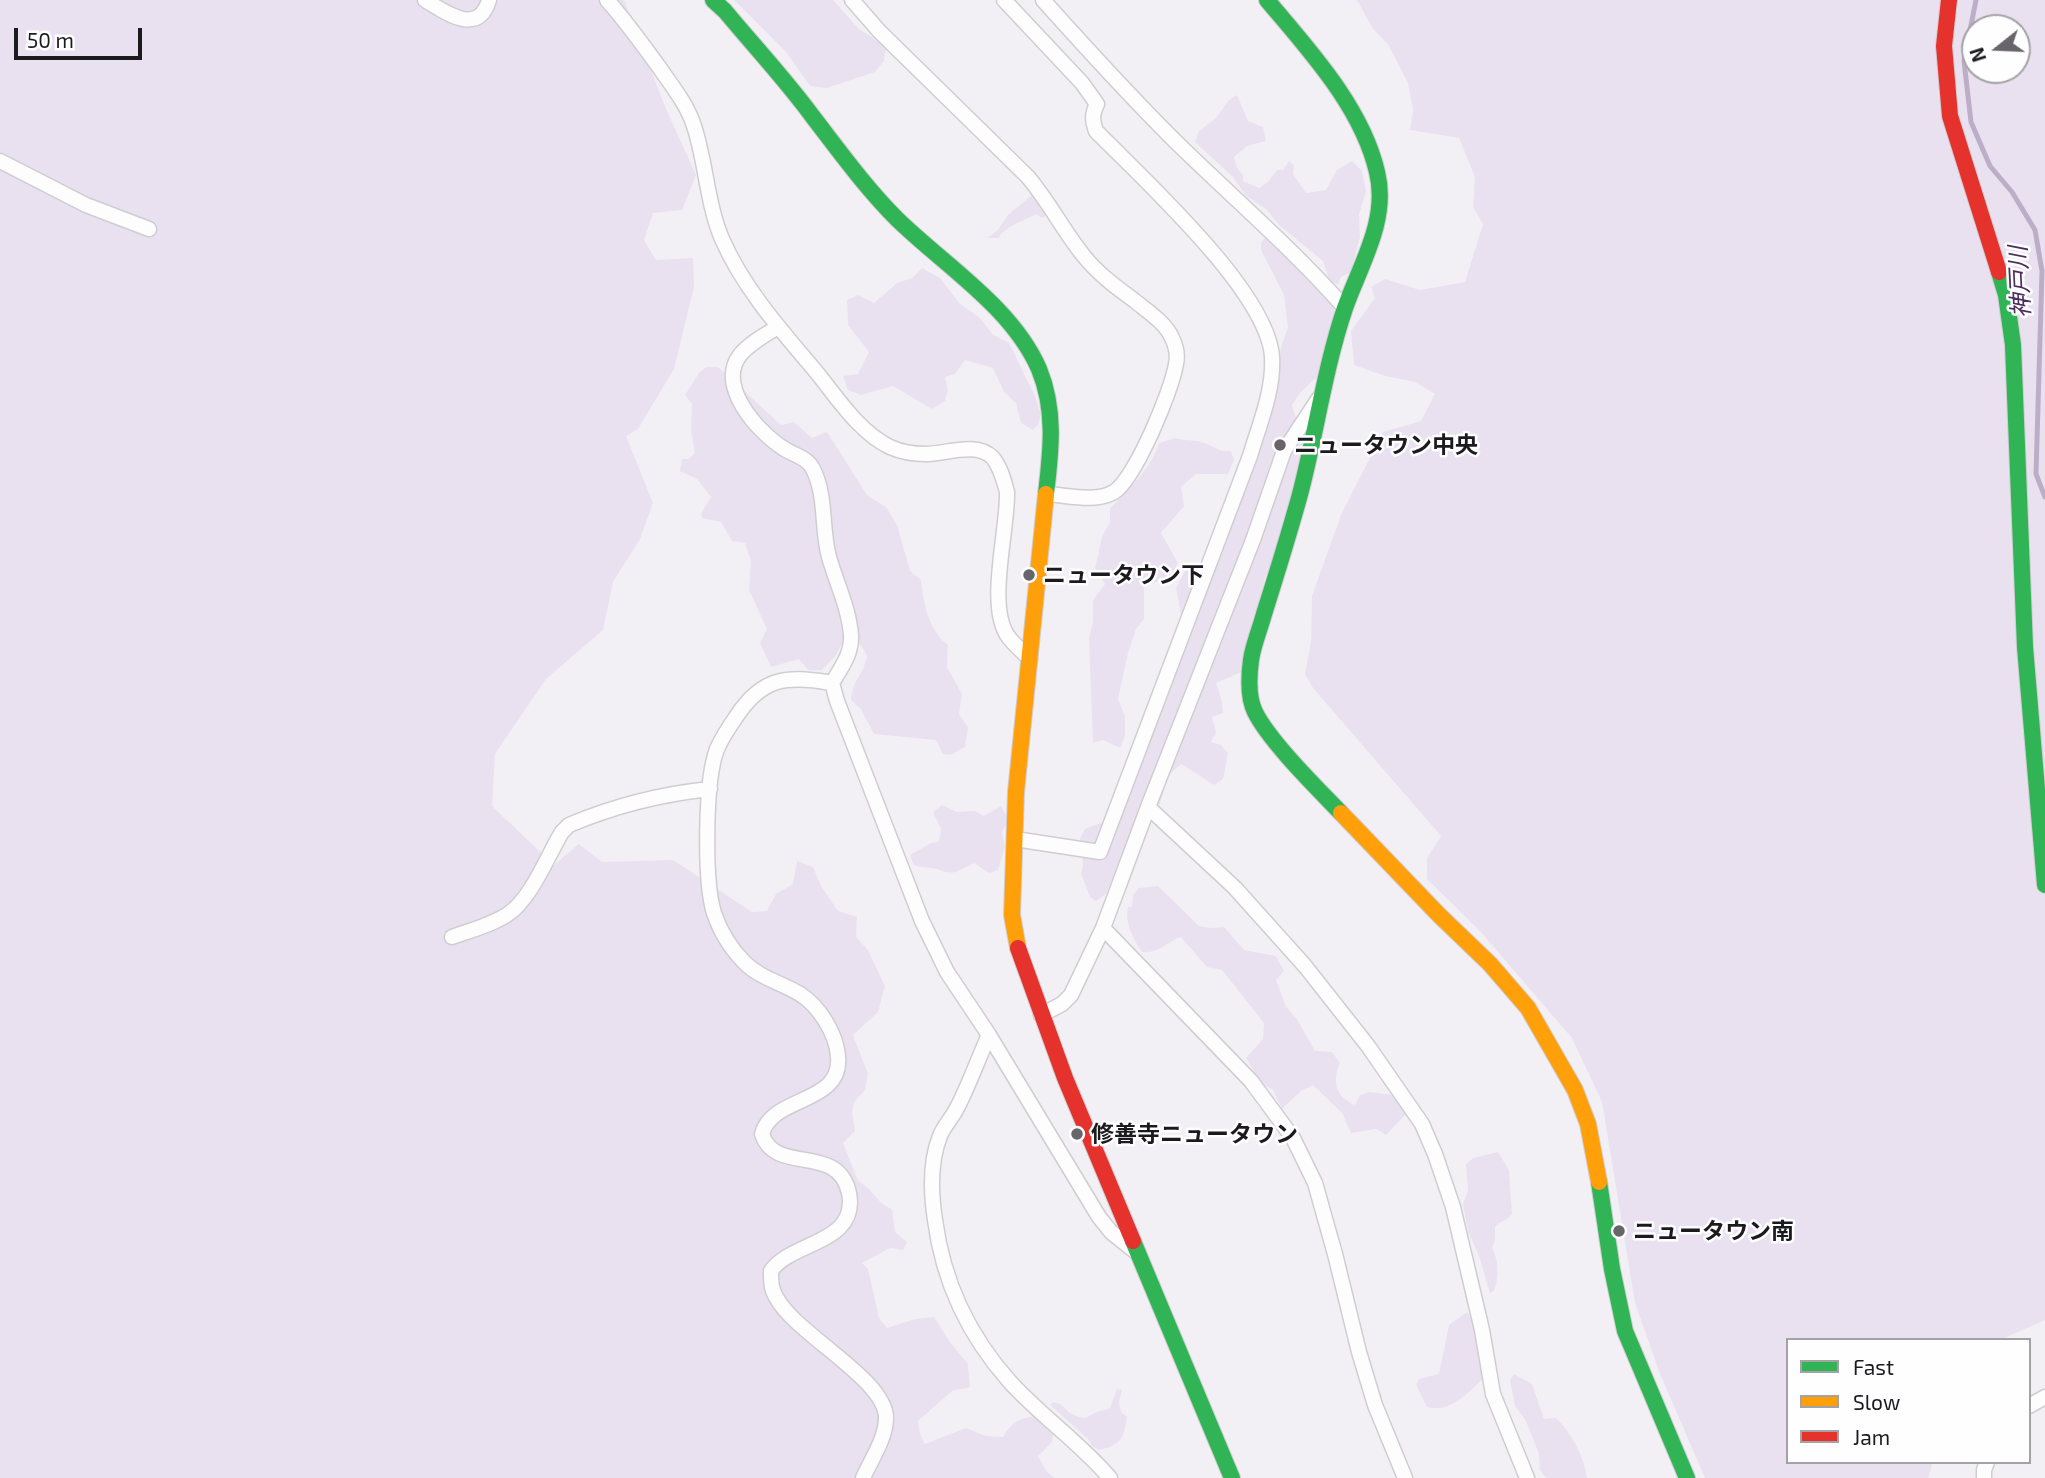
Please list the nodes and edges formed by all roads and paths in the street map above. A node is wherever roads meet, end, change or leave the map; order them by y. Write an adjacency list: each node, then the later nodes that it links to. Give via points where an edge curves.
1 (425, 0): 2 (street, via 462,20 480,16)
2 (489, 0)
3 (607, 0): 13 (street, via 686,107 722,240)
4 (713, 0): 15 (street, via 812,115 853,171 1016,332 1038,367 1050,401 1052,437)
5 (852, 0): 15 (street, via 1028,177 1099,273 1156,318 1171,336 1177,362 1165,401 1121,487 1093,498)
6 (1004, 0): 20 (street, via 1097,104 1092,122 1096,131 1237,282 1258,313 1272,359 1268,396 1250,456 1100,852)
7 (1043, 0): 12 (street, via 1174,140 1309,267)
8 (1267, 0): 12 (street, via 1349,106 1377,171 1380,190 1371,245)
9 (1949, 0): 21 (street, via 1944,46 1951,116 2006,296 2013,345 2025,647)
10 (0, 161): 11 (street, via 86,205)
11 (149, 229)
12 (1345, 308): 14 (street)
13 (778, 327): 16 (street, via 880,441 910,453 975,450 994,460 1007,492 1001,621 1008,636); 17 (street, via 740,355 734,385 743,408 766,435 810,464 820,490 829,556 851,634 847,658)
14 (1320, 396): 19 (street, via 1284,451); 32 (street, via 1314,441 1251,659 1255,712 1321,792 1490,964 1528,1008 1554,1050 1588,1124 1626,1331)
15 (1046, 494): 16 (street)
16 (1030, 659): 20 (street)
17 (832, 683): 18 (street, via 786,679 752,694 718,748); 25 (street, via 922,920 947,972)
18 (710, 789): 23 (street, via 641,801 569,825 511,912); 27 (street, via 710,891 724,936 755,971 810,1002 832,1032 838,1056 834,1078 805,1101 781,1110 762,1134 773,1152 823,1162 839,1174 850,1200 845,1222 832,1234 781,1259 771,1271 771,1286 781,1306 870,1387 885,1408 881,1440)
19 (1148, 807): 22 (street); 31 (street, via 1235,888 1305,966 1422,1124 1453,1207 1493,1394)
20 (1015, 839): 24 (street, via 1014,934)
21 (2045, 885)
22 (1103, 928): 24 (street, via 1071,995); 30 (street, via 1251,1081 1293,1138 1315,1183 1359,1352)
23 (452, 937)
24 (1041, 1015): 26 (street)
25 (989, 1035): 26 (street, via 1098,1217); 28 (street, via 940,1135 933,1161 938,1244 949,1283 982,1347 1010,1382)
26 (1139, 1254): 29 (street)
27 (863, 1478)
28 (1110, 1478)
29 (1232, 1478)
30 (1405, 1478)
31 (1527, 1478)
32 (1687, 1478)

